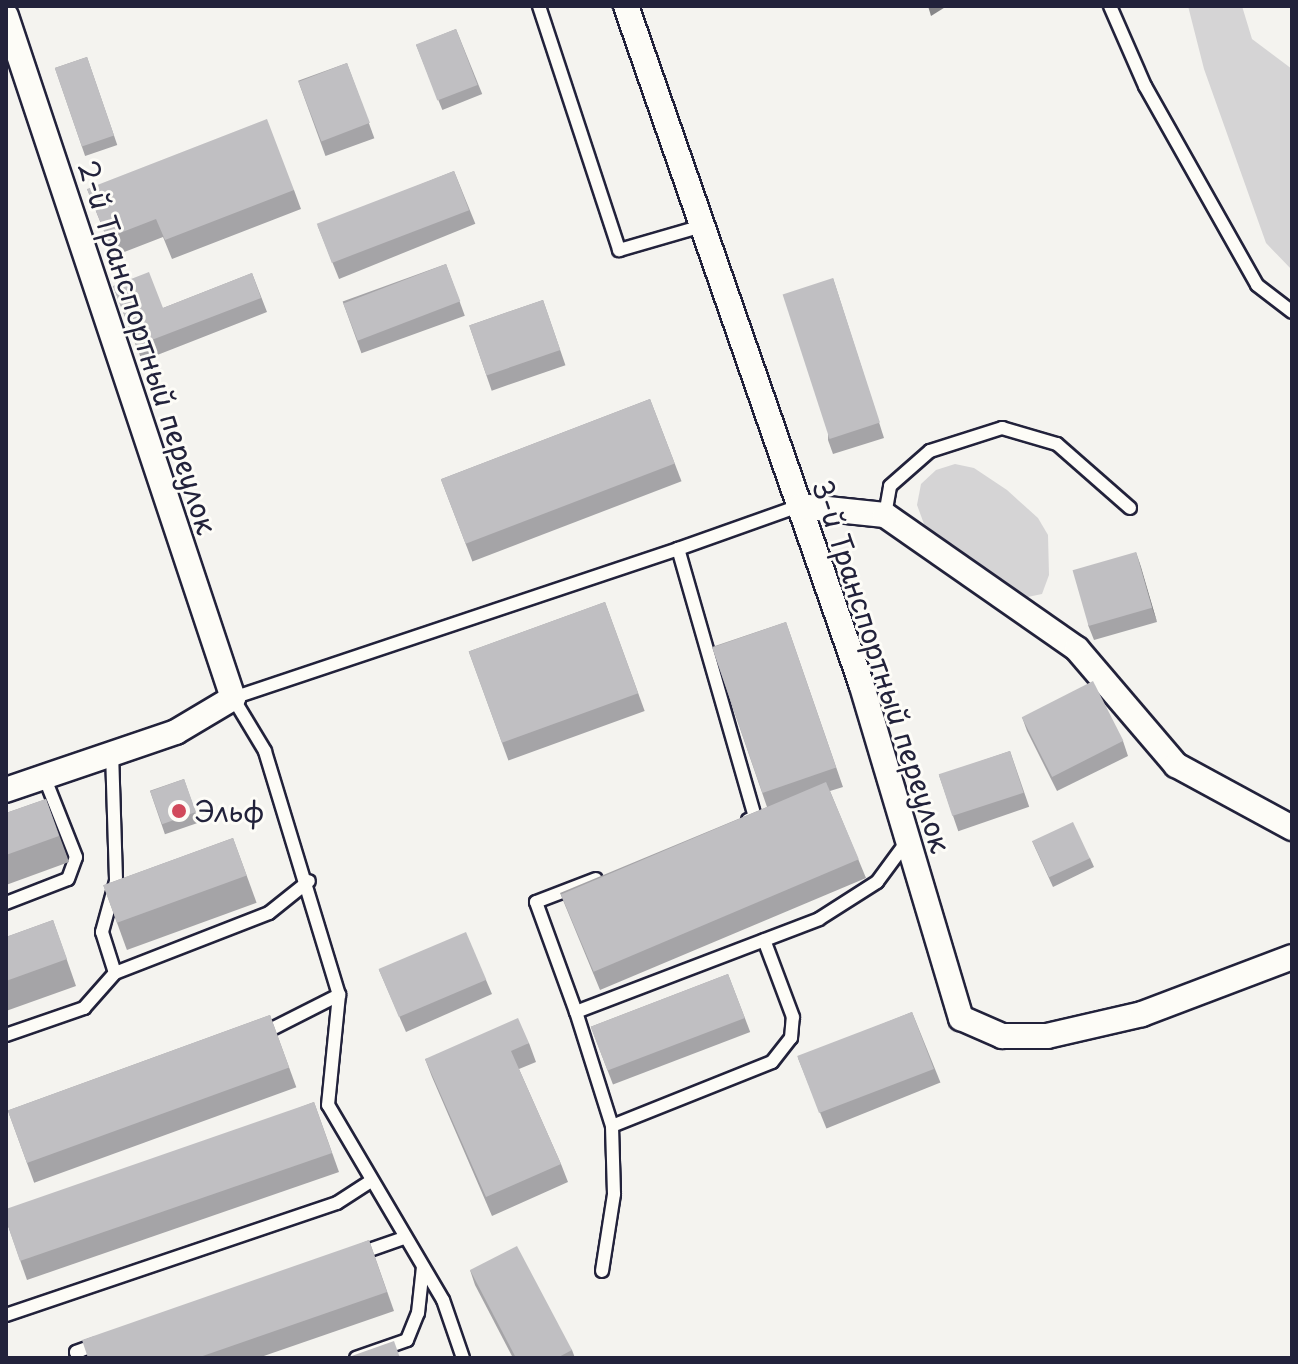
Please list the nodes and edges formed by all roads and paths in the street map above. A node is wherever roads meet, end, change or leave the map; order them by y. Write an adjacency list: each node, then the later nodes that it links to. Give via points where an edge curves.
1 (539, 6): 5 (lane, via 619,250)
2 (626, 6): 5 (street, 3-й Транспортный переулок)
3 (1110, 6): 6 (lane, via 1145,86 1257,285)
4 (6, 16): 11 (street, 2-й Транспортный переулок)
5 (702, 226): 7 (street, 3-й Транспортный переулок)
6 (1292, 312)
7 (799, 506): 9 (street); 10 (lane); 17 (street, 3-й Транспортный переулок, via 861,683)
8 (1130, 508): 9 (lane, via 1057,444 1002,428 930,451 890,486)
9 (885, 515): 16 (street, via 1077,649 1176,765)
10 (678, 549): 11 (lane); 15 (lane, via 755,817)
11 (233, 698): 12 (street, via 176,732); 19 (lane, via 265,751)
12 (112, 750): 13 (street); 23 (lane, via 116,881 102,932)
13 (44, 776): 14 (street); 20 (lane, via 76,857 68,879)
14 (6, 790)
15 (741, 823)
16 (1292, 828)
17 (908, 840): 21 (lane, via 877,882 819,919); 22 (street, 3-й Транспортный переулок, via 961,1018 1002,1036 1047,1036 1142,1014)
18 (609, 874): 25 (lane, via 536,902)
19 (309, 881): 23 (lane, via 269,913); 24 (lane)
20 (6, 903)
21 (764, 940): 25 (lane); 30 (lane, via 793,1017 791,1038 772,1062)
22 (1292, 957)
23 (115, 973): 26 (lane, via 84,1008)
24 (339, 995): 27 (lane); 28 (lane)
25 (576, 1012): 30 (lane)
26 (6, 1035)
27 (252, 1038)
28 (328, 1105): 29 (lane); 31 (lane)
29 (314, 1110)
30 (612, 1126): 35 (lane, via 614,1194)
31 (371, 1181): 32 (lane); 36 (lane, via 337,1203)
32 (404, 1238): 33 (lane); 34 (lane)
33 (344, 1259)
34 (423, 1267): 39 (lane, via 418,1313 407,1340); 40 (lane, via 443,1300)
35 (602, 1271)
36 (6, 1315)
37 (105, 1341): 38 (lane, via 76,1352)
38 (78, 1358)
39 (356, 1358)
40 (463, 1358)

